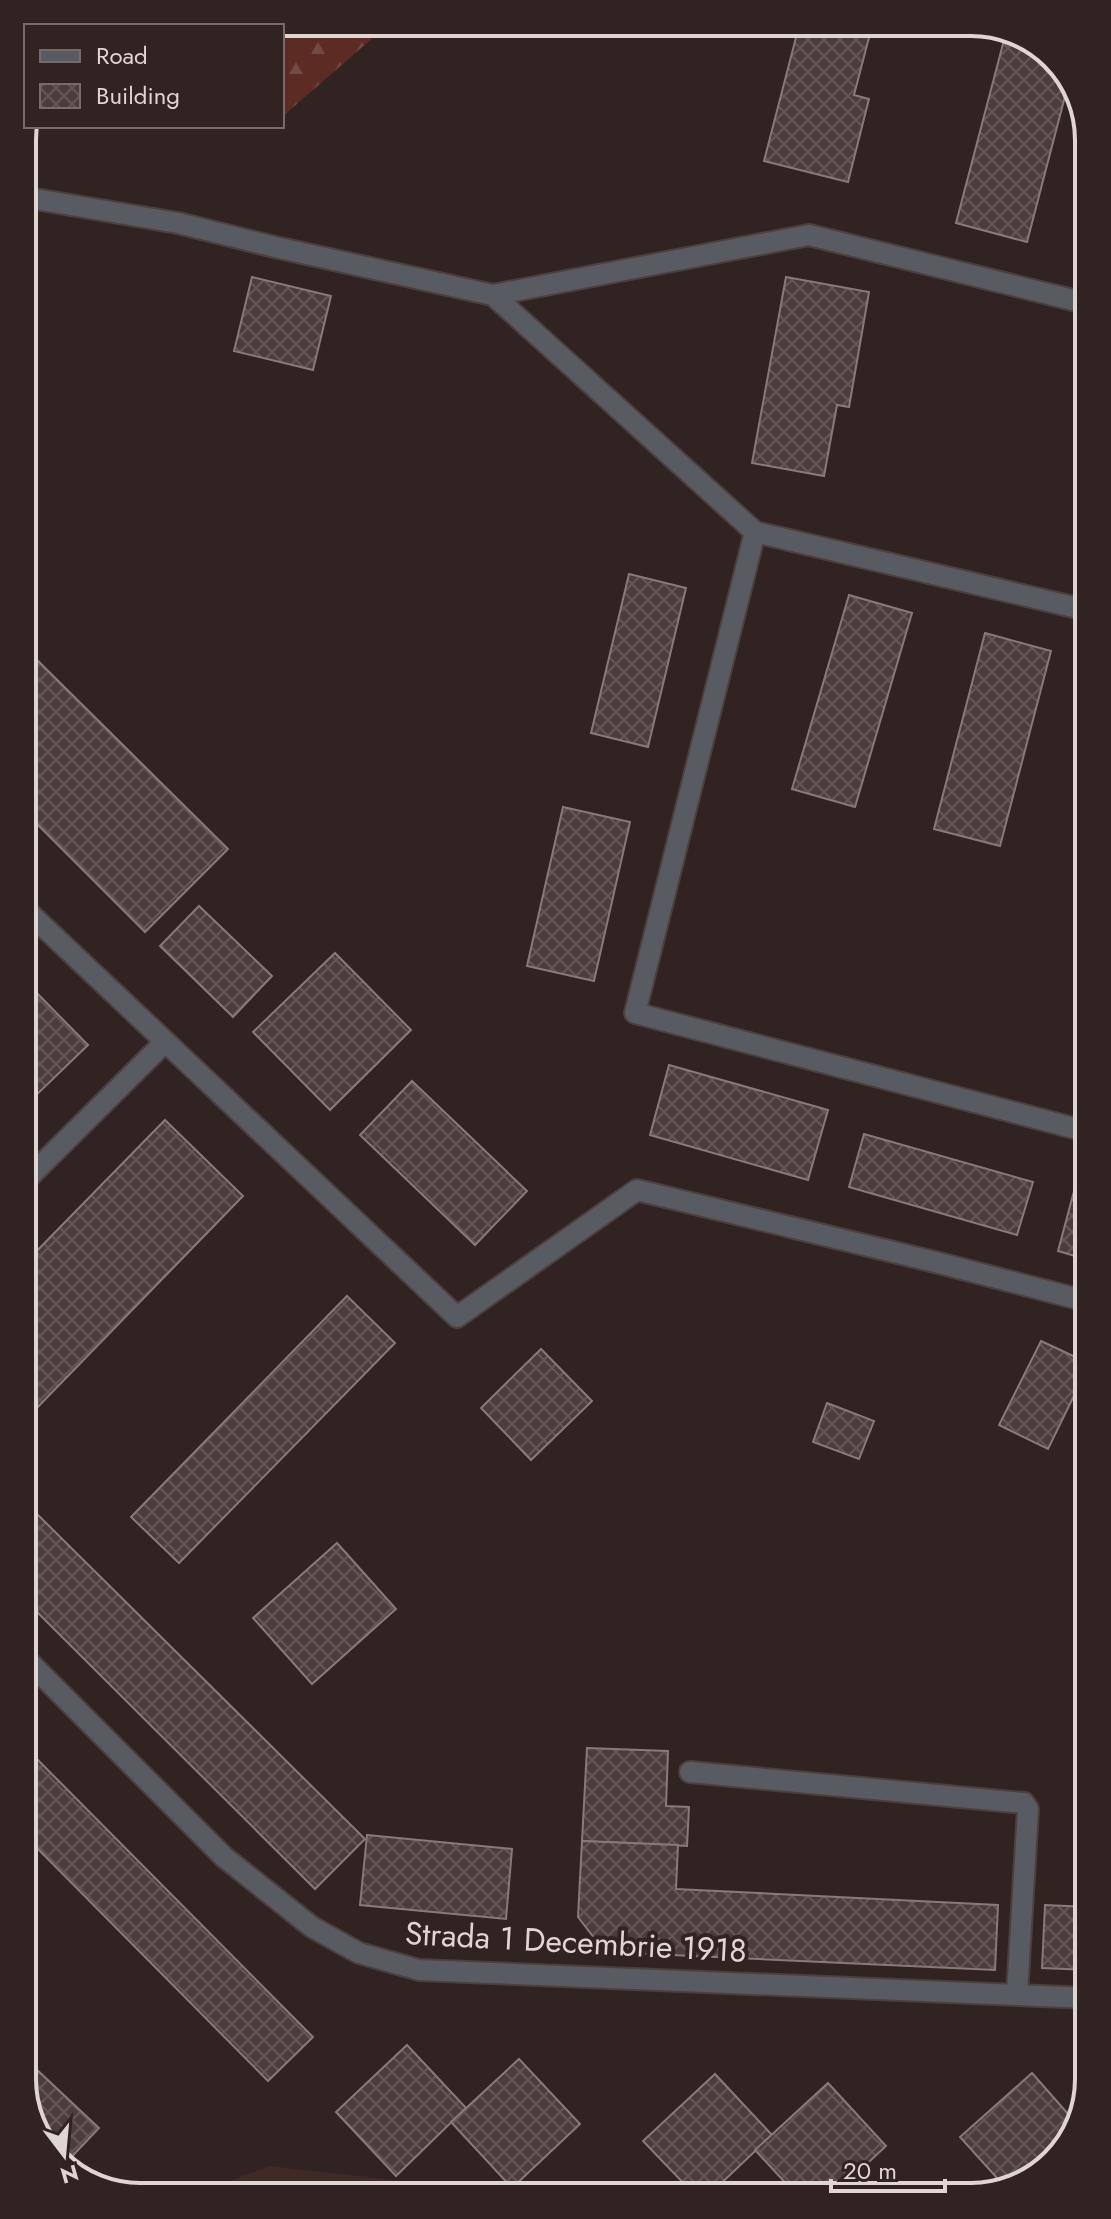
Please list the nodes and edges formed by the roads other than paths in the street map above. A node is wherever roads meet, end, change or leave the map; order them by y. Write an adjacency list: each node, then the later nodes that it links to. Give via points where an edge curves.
1 (36, 199): 2 (street, via 178,223)
2 (493, 295): 3 (street, via 809,235); 4 (street)
3 (1075, 301)
4 (755, 532): 5 (street); 8 (street, via 635,1013)
5 (1075, 607)
6 (36, 919): 7 (street)
7 (165, 1042): 9 (street); 10 (street, via 457,1317 637,1190)
8 (1075, 1128)
9 (36, 1170)
10 (1075, 1298)
11 (36, 1670): 13 (street, Strada 1 Decembrie 1918, via 224,1857 312,1927 359,1953 419,1970)
12 (690, 1772): 13 (street, via 1024,1803 1028,1809)
13 (1017, 1994): 14 (street, Strada 1 Decembrie 1918)
14 (1075, 1997)

